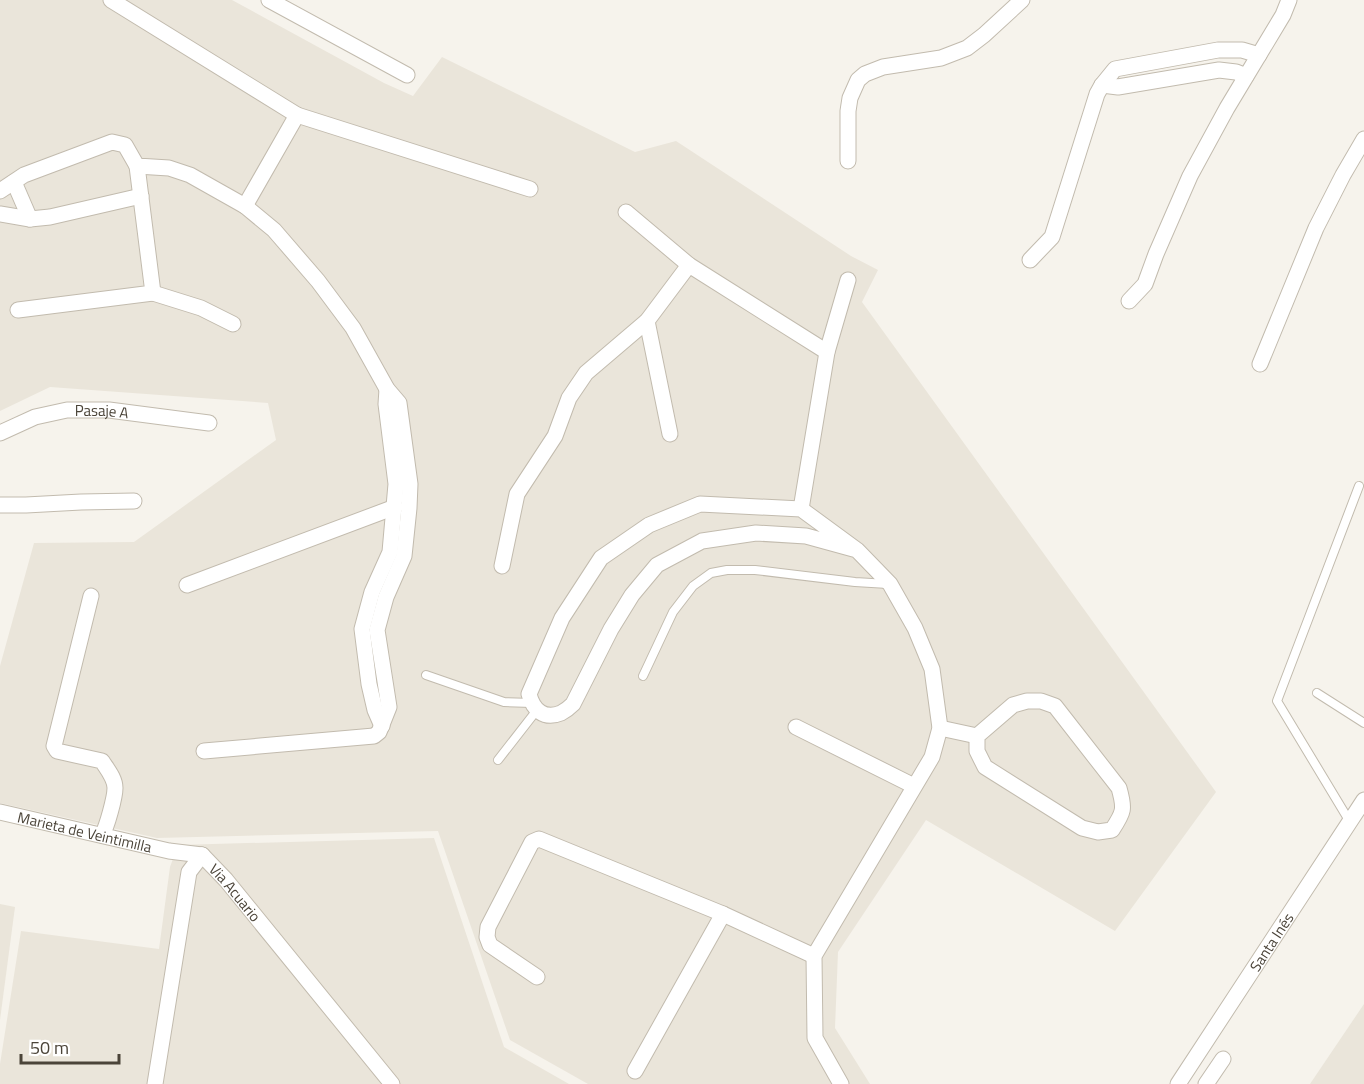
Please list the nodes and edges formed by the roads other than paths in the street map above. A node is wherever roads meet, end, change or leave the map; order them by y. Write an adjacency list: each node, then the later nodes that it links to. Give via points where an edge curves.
1 (111, 0): 9 (street)
2 (269, 0): 6 (street)
3 (1022, 0): 11 (street, via 967,48 941,58 884,67 858,80 848,111)
4 (1289, 0): 5 (street)
5 (1259, 55): 7 (street); 8 (street, via 1218,50 1115,69)
6 (407, 75)
7 (1246, 76): 8 (street, via 1219,70 1118,87); 25 (street, via 1190,176 1145,284)
8 (1101, 85): 21 (street, via 1052,237)
9 (297, 115): 14 (street); 17 (street)
10 (1364, 139): 30 (street, via 1316,228)
11 (849, 161)
12 (137, 166): 13 (street, via 125,145 112,142); 16 (street); 17 (street, via 169,168 190,175)
13 (14, 182): 15 (street); 20 (street)
14 (530, 189)
15 (0, 191)
16 (141, 195): 20 (street); 24 (street)
17 (245, 206): 31 (street, via 274,231 318,281 353,328)
18 (626, 212): 22 (street)
19 (0, 214): 20 (street)
20 (30, 219)
21 (1030, 260)
22 (689, 265): 27 (street); 29 (street)
23 (848, 280): 29 (street)
24 (153, 293): 26 (street); 28 (street, via 201,308)
25 (1129, 301)
26 (18, 309)
27 (647, 321): 34 (street); 41 (street, via 586,373 569,398 555,436 517,494)
28 (233, 324)
29 (827, 352): 39 (street)
30 (1260, 364)
31 (387, 389): 38 (street); 50 (street, via 399,404 410,484 404,556 377,630 389,707)
32 (209, 423): 33 (street, Pasaje A, via 109,410 67,410 35,417)
33 (0, 433)
34 (670, 434)
35 (1359, 486): 59 (lane, via 1277,701)
36 (134, 501): 37 (street)
37 (0, 505)
38 (395, 507): 43 (street); 50 (street, via 390,552 372,592 362,629 369,684)
39 (801, 509): 40 (street); 48 (street, via 700,504 648,525 601,558 562,618 529,694)
40 (857, 550): 42 (street); 48 (street, via 806,536 756,533 702,541 657,565 632,594 573,704 562,713 545,715)
41 (502, 566)
42 (890, 584): 46 (lane, via 755,570 711,573 693,586 673,612); 52 (street, via 932,669)
43 (187, 585)
44 (91, 596): 60 (street, via 54,746 57,752 102,761 111,774 115,787)
45 (426, 675): 48 (lane, via 504,702)
46 (643, 676)
47 (1317, 693): 49 (lane)
48 (534, 707): 55 (lane)
49 (1364, 723)
50 (382, 726): 54 (street, via 374,736)
51 (796, 727): 56 (street)
52 (940, 728): 53 (street); 56 (street, via 932,757)
53 (977, 736): 53 (street, via 1013,705 1027,700 1055,706 1119,788 1121,816 1112,830 1082,828 985,767 977,751)
54 (204, 751)
55 (498, 760)
56 (914, 786): 63 (street)
57 (1364, 800): 59 (street, Santa Inés)
58 (0, 812): 60 (street, Marieta de Veintimilla)
59 (1350, 822): 70 (street, Santa Inés)
60 (102, 835): 61 (street, Marieta de Veintimilla)
61 (202, 855): 67 (street, Via Acuario, via 189,872); 68 (street, Via Acuario)
62 (723, 914): 63 (street); 64 (street, via 539,839 532,842 487,936 490,945); 66 (street)
63 (814, 956): 69 (street, via 815,1038)
64 (537, 977)
65 (1223, 1059): 71 (street)
66 (635, 1071)
67 (155, 1084)
68 (392, 1084)
69 (841, 1084)
70 (1178, 1084)
71 (1206, 1084)

